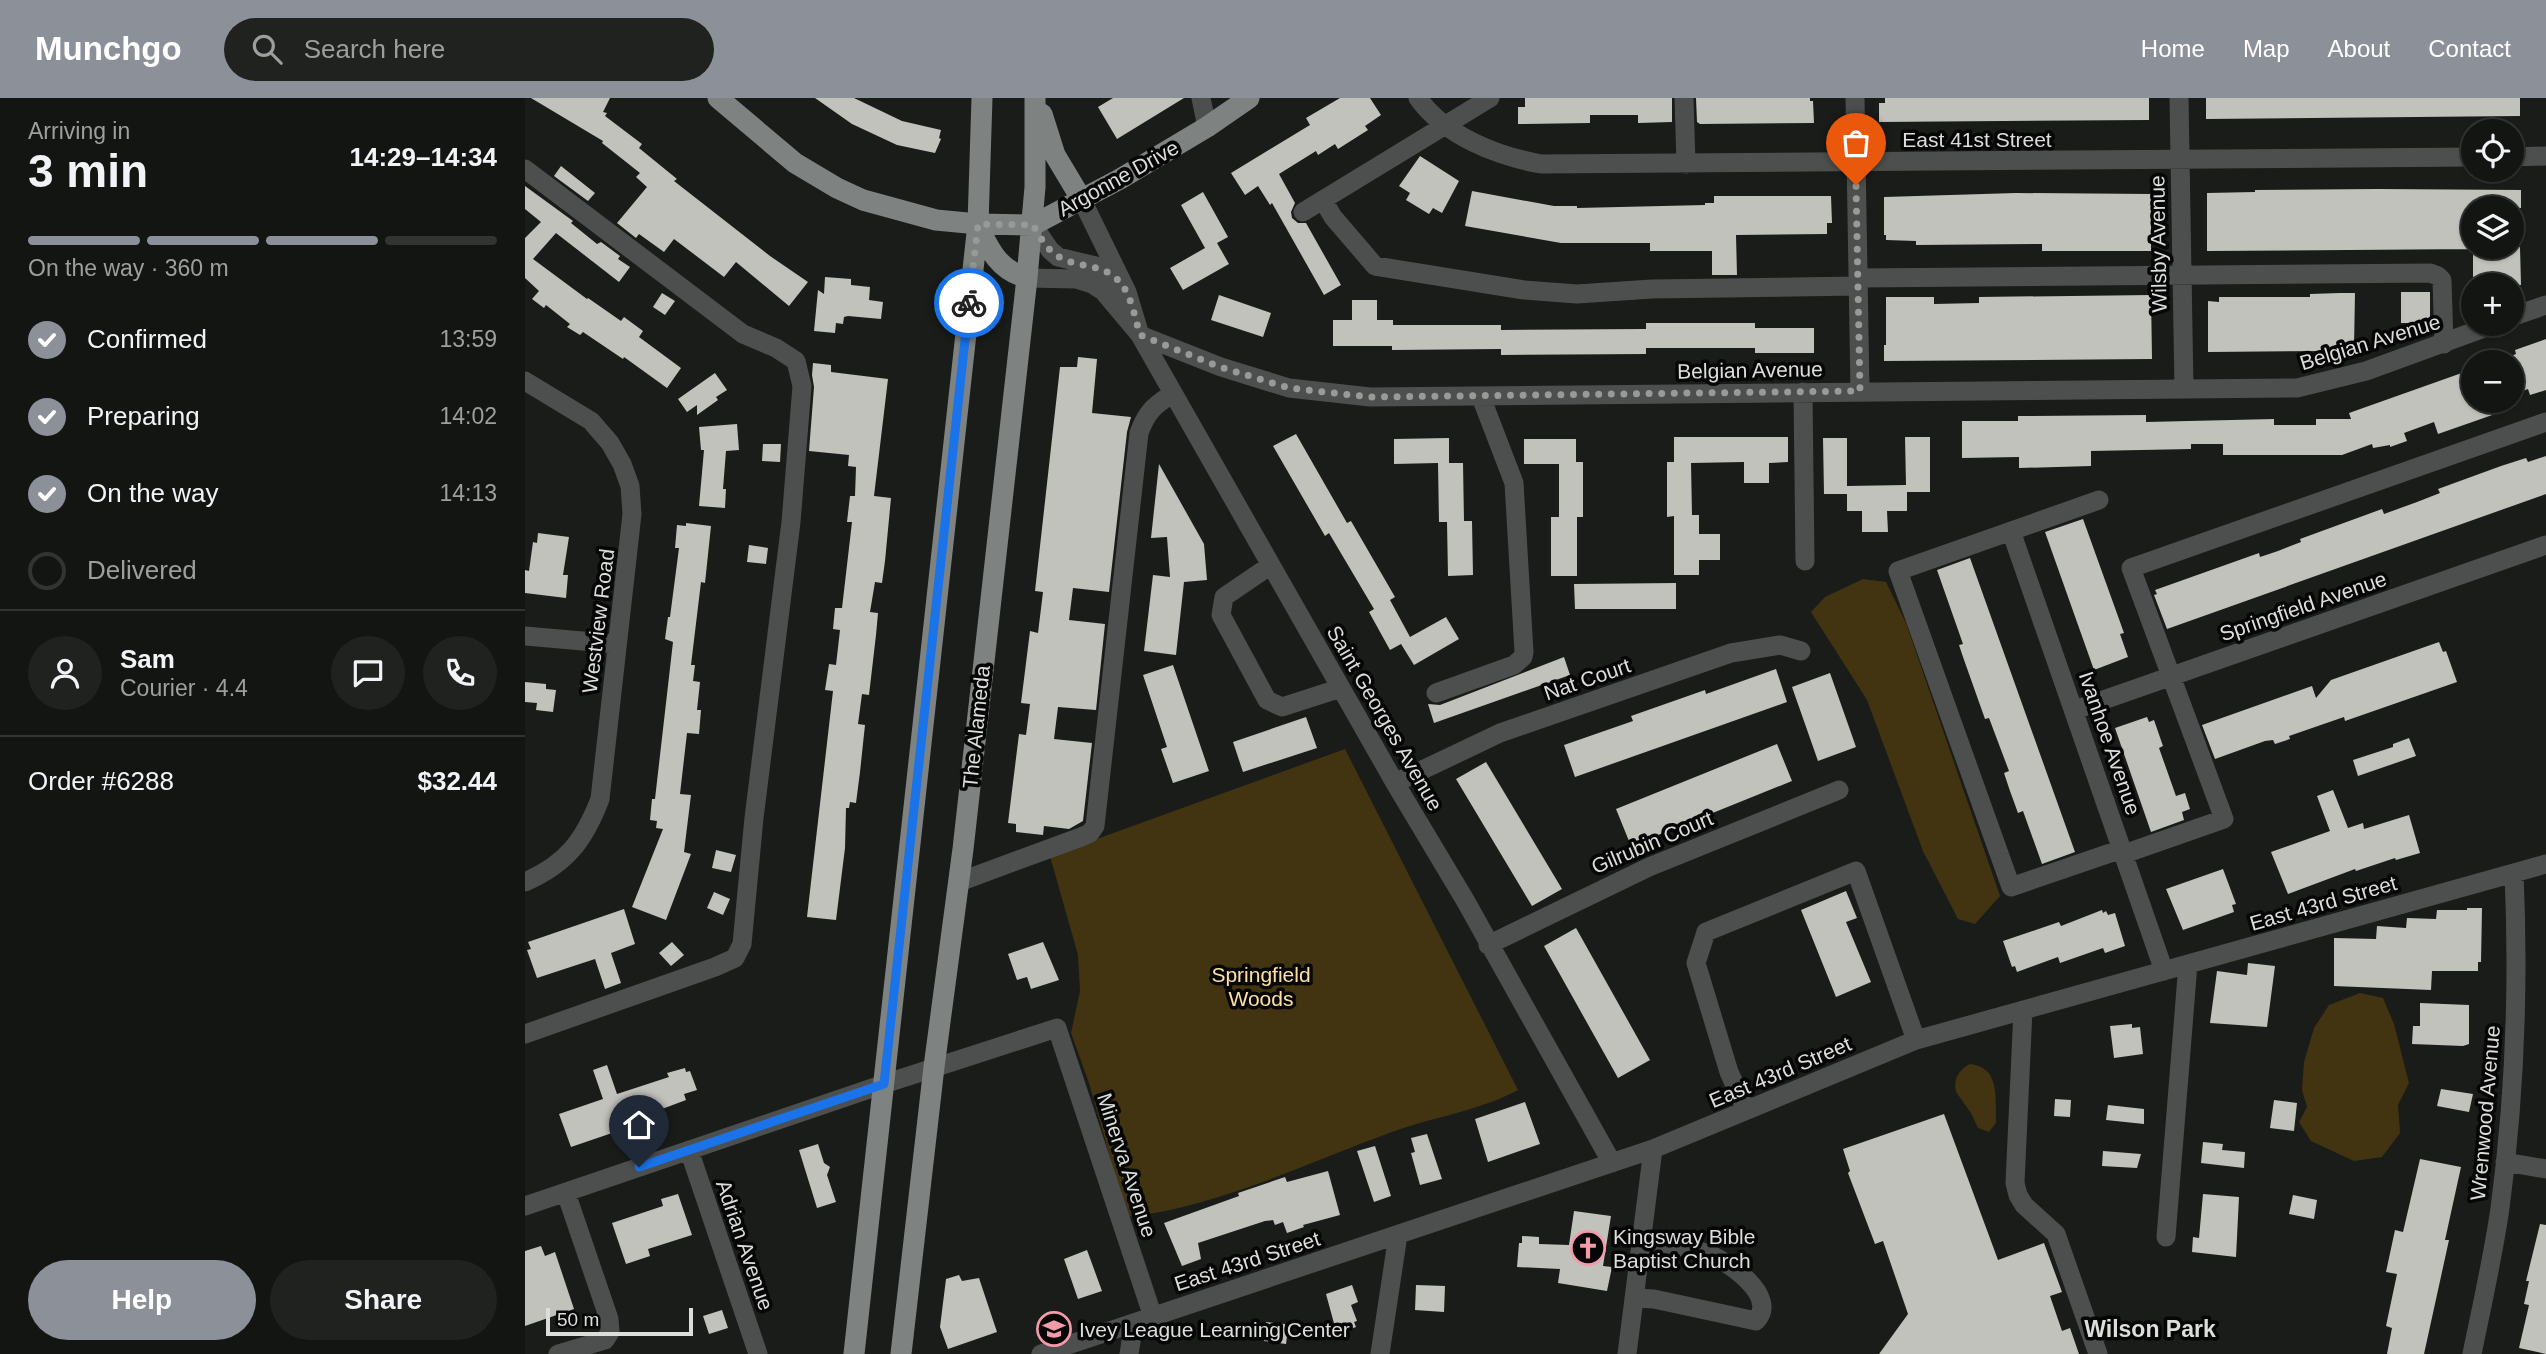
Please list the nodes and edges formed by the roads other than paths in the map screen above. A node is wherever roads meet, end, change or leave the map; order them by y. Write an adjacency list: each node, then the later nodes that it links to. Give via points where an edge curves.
1 (718, 98): 23 (main road, Argonne Drive, via 795,163 837,188 916,216)
2 (982, 98): 23 (main road)
3 (1036, 98): 20 (main road, via 1055,155); 24 (main road, The Alameda)
4 (1201, 98): 12 (street)
5 (1249, 98): 12 (main road, Argonne Drive)
6 (1417, 98): 11 (street, East 41st Street)
7 (1490, 98): 11 (street)
8 (1683, 98): 18 (street)
9 (1855, 98): 17 (street)
10 (2179, 98): 16 (street, Wilsby Avenue)
11 (1445, 124): 18 (street, East 41st Street, via 1493,152 1542,164); 21 (street)
12 (1207, 127): 20 (main road, Argonne Drive)
13 (2546, 156): 15 (street)
14 (2461, 157): 16 (street, East 41st Street)
15 (2524, 157)
16 (2179, 161): 17 (street, East 41st Street); 25 (street, Wilsby Avenue)
17 (1856, 162): 18 (street, East 41st Street); 27 (street)
18 (1686, 164)
19 (525, 169): 64 (street, via 743,334 796,361 802,386 791,522 742,944 735,958 715,967)
20 (1081, 200): 24 (main road, Argonne Drive); 28 (street, Saint Georges Avenue)
21 (1323, 200): 22 (street); 27 (street, via 1375,266 1524,290 1577,294)
22 (1303, 212)
23 (978, 224): 24 (main road, Argonne Drive); 26 (main road, via 999,264); 67 (main road)
24 (1033, 225): 26 (main road, The Alameda); 28 (street, via 1058,257 1104,270)
25 (2182, 276): 27 (street); 33 (street, via 2430,273 2442,280); 35 (street, Wilsby Avenue)
26 (1027, 278): 31 (street, Belgian Avenue, via 1076,279 1091,284 1103,291); 59 (main road, The Alameda)
27 (1858, 282): 36 (street)
28 (1126, 292): 31 (street, Saint Georges Avenue)
29 (2546, 305): 30 (street)
30 (2524, 313)
31 (1140, 335): 38 (street, Saint Georges Avenue); 39 (street, Belgian Avenue, via 1289,388 1370,397)
32 (2464, 336): 33 (street, Belgian Avenue)
33 (2444, 344): 35 (street, Belgian Avenue, via 2342,379 2297,388)
34 (525, 381): 47 (street, Westview Road, via 591,421 610,443 630,486 630,541)
35 (2184, 389): 36 (street, Belgian Avenue)
36 (1860, 391): 37 (street, Belgian Avenue)
37 (1803, 392): 39 (street, Belgian Avenue); 44 (street)
38 (1173, 393): 45 (street, Saint Georges Avenue); 59 (street, via 1152,408 1139,433 1095,826 1081,837)
39 (1481, 397): 51 (street, via 1514,483 1524,652 1514,665)
40 (2546, 422): 49 (street, via 2131,568)
41 (2098, 500): 42 (street)
42 (2011, 530): 52 (street, Ivanhoe Avenue); 55 (street, via 1898,571 2011,887)
43 (2546, 545): 49 (street, Springfield Avenue)
44 (1804, 562)
45 (1271, 565): 50 (street, Saint Georges Avenue); 50 (street, via 1224,597 1221,615 1268,700 1282,707)
46 (525, 636): 47 (street)
47 (617, 645): 58 (street, Westview Road, via 600,799 592,821 566,858)
48 (1801, 651): 53 (street, Nat Court, via 1780,645 1731,653 1500,733)
49 (2171, 676): 52 (street, Springfield Avenue); 55 (street, via 2224,819)
50 (1341, 688): 53 (street, Saint Georges Avenue)
51 (1436, 693)
52 (2075, 710): 55 (street, Ivanhoe Avenue)
53 (1395, 783): 60 (street, Saint Georges Avenue)
54 (1839, 790): 60 (street, Gilrubin Court, via 1649,867)
55 (2123, 852): 62 (street, Ivanhoe Avenue)
56 (2546, 864): 57 (street, East 43rd Street)
57 (2514, 873): 61 (street, East 43rd Street); 71 (street, Wrenwood Avenue, via 2518,954)
58 (525, 882)
59 (959, 882): 66 (main road, The Alameda)
60 (1488, 945): 72 (street, Saint Georges Avenue)
61 (2188, 964): 62 (street, East 43rd Street); 77 (street)
62 (2164, 971): 63 (street, East 43rd Street)
63 (2023, 1010): 65 (street, East 43rd Street); 89 (street, via 2015,1183 2024,1205 2056,1234)
64 (525, 1034)
65 (1916, 1040): 68 (street, East 43rd Street); 68 (street, via 1856,871 1731,921 1706,932 1696,963 1729,1072)
66 (934, 1067): 67 (street); 80 (street, Minerva Avenue, via 1057,1027); 84 (main road, The Alameda)
67 (884, 1084): 70 (street); 83 (main road)
68 (1746, 1110): 69 (street, East 43rd Street)
69 (1653, 1149): 72 (street, East 43rd Street); 78 (street)
70 (689, 1150): 74 (street); 82 (street, Adrian Avenue)
71 (2505, 1162): 73 (street); 90 (street, Wrenwood Avenue)
72 (1612, 1163): 76 (street, East 43rd Street)
73 (2546, 1169)
74 (566, 1193): 75 (street); 81 (street, via 610,1332 605,1340)
75 (525, 1206)
76 (1398, 1235): 80 (street, East 43rd Street); 87 (street)
77 (2166, 1237)
78 (1642, 1239): 79 (street); 79 (street, via 1714,1257 1756,1287 1762,1311 1756,1321)
79 (1635, 1298): 88 (street)
80 (1144, 1320): 85 (street, East 43rd Street); 86 (street)
81 (558, 1354)
82 (758, 1354)
83 (854, 1354)
84 (901, 1354)
85 (1041, 1354)
86 (1129, 1354)
87 (1380, 1354)
88 (1627, 1354)
89 (2098, 1354)
90 (2472, 1354)

